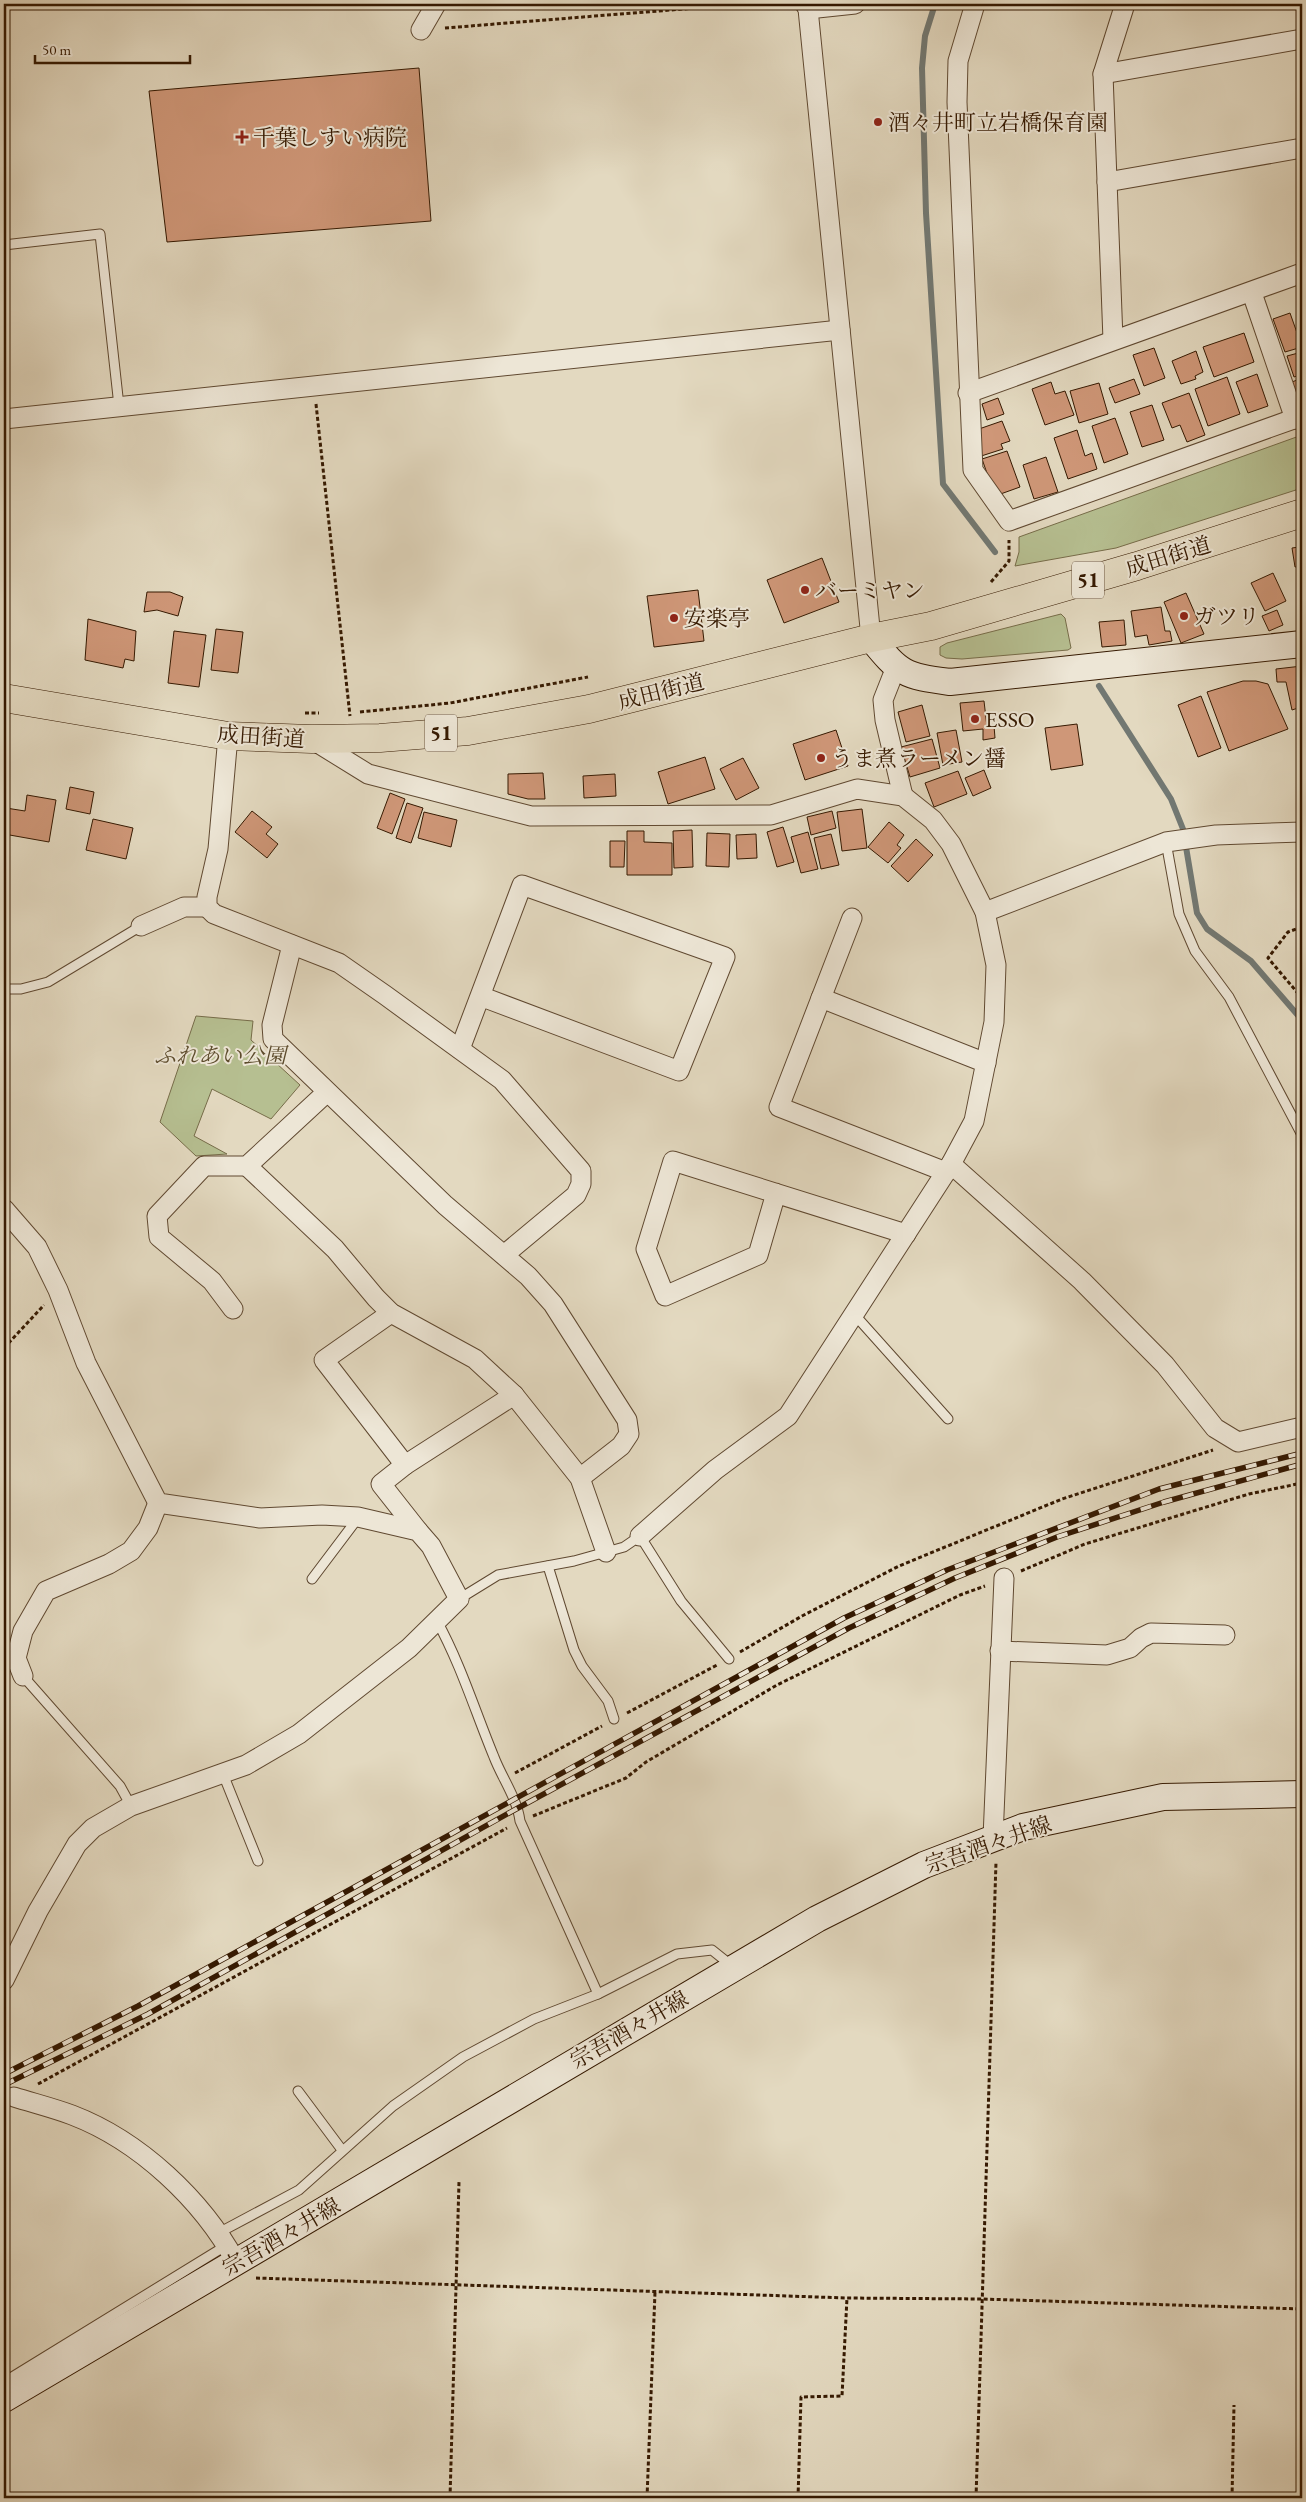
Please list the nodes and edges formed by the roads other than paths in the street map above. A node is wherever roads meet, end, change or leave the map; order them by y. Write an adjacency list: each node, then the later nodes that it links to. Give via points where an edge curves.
1 (436, 4): 6 (street)
2 (855, 4): 5 (street)
3 (975, 4): 16 (street, via 958,61 957,102)
4 (1124, 4): 8 (street)
5 (806, 6): 14 (street)
6 (421, 30)
7 (1302, 39): 8 (street)
8 (1103, 74): 10 (street)
9 (1302, 148): 10 (street)
10 (1107, 182): 15 (street)
11 (4, 245): 17 (lane, via 100,234)
12 (1302, 273): 13 (street)
13 (1252, 292): 15 (street); 18 (street)
14 (840, 330): 17 (street); 21 (street)
15 (1112, 340): 16 (street)
16 (968, 393): 18 (street, via 973,470 1009,521)
17 (120, 406): 19 (street)
18 (1298, 417)
19 (4, 419)
20 (1302, 513): 21 (highway, 成田街道 / 51, via 1137,566 941,623)
21 (871, 638): 23 (main road); 26 (highway, 成田街道 / 51, via 589,709 468,731 380,738 351,726)
22 (1302, 644): 23 (main road, via 950,682 918,678)
23 (896, 667): 27 (street, via 883,700)
24 (4, 698): 25 (highway, 成田街道 / 51)
25 (228, 736): 26 (highway, 成田街道 / 51); 30 (street, via 218,850)
26 (312, 739): 27 (street, via 368,774 531,816 772,815 858,789)
27 (903, 796): 31 (street, via 933,820 951,844)
28 (1302, 832): 29 (street, via 1196,837)
29 (1166, 842): 31 (street); 41 (lane, via 1179,914 1196,951 1229,997)
30 (207, 907): 33 (street, via 184,907); 34 (street, via 214,914)
31 (985, 912): 39 (street, via 996,965 994,1022)
32 (852, 918): 37 (street)
33 (141, 926): 35 (lane, via 48,982 21,990)
34 (292, 945): 38 (street, via 339,964); 40 (street, via 272,1025 273,1039)
35 (4, 989)
36 (480, 996): 36 (street, via 522,885 725,957 679,1071); 38 (street)
37 (821, 998): 39 (street); 43 (street, via 779,1107)
38 (460, 1049): 47 (street, via 502,1080 581,1171 581,1184 576,1195)
39 (986, 1063): 43 (street, via 974,1121)
40 (326, 1093): 42 (street); 47 (street, via 445,1205)
41 (1302, 1135)
42 (247, 1166): 48 (street, via 204,1166 157,1216 159,1237 212,1281); 49 (street, via 336,1249)
43 (948, 1168): 46 (street); 53 (street, via 1082,1282 1165,1365 1216,1428 1238,1442)
44 (776, 1193): 44 (street, via 673,1161 646,1249 666,1296 758,1255); 46 (street)
45 (4, 1210): 56 (street, via 37,1248 58,1290 86,1363)
46 (906, 1234): 50 (street)
47 (504, 1255): 55 (street, via 553,1304 627,1420 629,1434 621,1446)
48 (233, 1309)
49 (391, 1313): 51 (street, via 475,1359); 54 (street, via 324,1360)
50 (854, 1314): 52 (lane); 59 (street, via 788,1416 715,1470)
51 (514, 1394): 54 (street); 55 (street)
52 (948, 1419)
53 (1302, 1427)
54 (405, 1465): 58 (street, via 381,1484)
55 (580, 1478): 60 (street)
56 (158, 1503): 57 (street, via 260,1518 322,1515); 69 (street, via 148,1528 131,1551 46,1592 23,1632 16,1658)
57 (358, 1518): 58 (street); 63 (lane)
58 (418, 1531): 64 (street, via 431,1546)
59 (640, 1536): 60 (lane, via 624,1547); 68 (lane, via 681,1601)
60 (606, 1552): 61 (lane)
61 (548, 1566): 64 (lane, via 498,1575); 70 (lane, via 574,1650 608,1701)
62 (1004, 1578): 67 (street)
63 (312, 1579)
64 (459, 1598): 65 (street)
65 (438, 1621): 71 (street, via 409,1648 299,1734 246,1765); 78 (lane, via 462,1671 518,1808 520,1821)
66 (1225, 1635): 67 (street, via 1151,1633 1130,1648 1107,1655)
67 (1000, 1651): 74 (street)
68 (729, 1659)
69 (23, 1676): 73 (lane, via 120,1786)
70 (614, 1720)
71 (223, 1774): 73 (street); 75 (lane)
72 (1302, 1794): 74 (main road, 宗吾酒々井線, via 1163,1797 1023,1827)
73 (131, 1806): 77 (street, via 93,1828 78,1844 38,1911)
74 (992, 1838): 76 (main road, 宗吾酒々井線, via 924,1865 861,1896)
75 (258, 1861)
76 (734, 1968): 78 (lane, via 712,1950 677,1954); 82 (main road, 宗吾酒々井線)
77 (4, 1980)
78 (598, 1994): 81 (lane, via 534,2019 462,2056 393,2106)
79 (298, 2091): 81 (lane)
80 (14, 2097): 82 (street, via 73,2115 164,2171 182,2189)
81 (342, 2150): 82 (lane, via 299,2190 224,2230)
82 (238, 2262): 83 (main road, 宗吾酒々井線)
83 (5, 2384)

